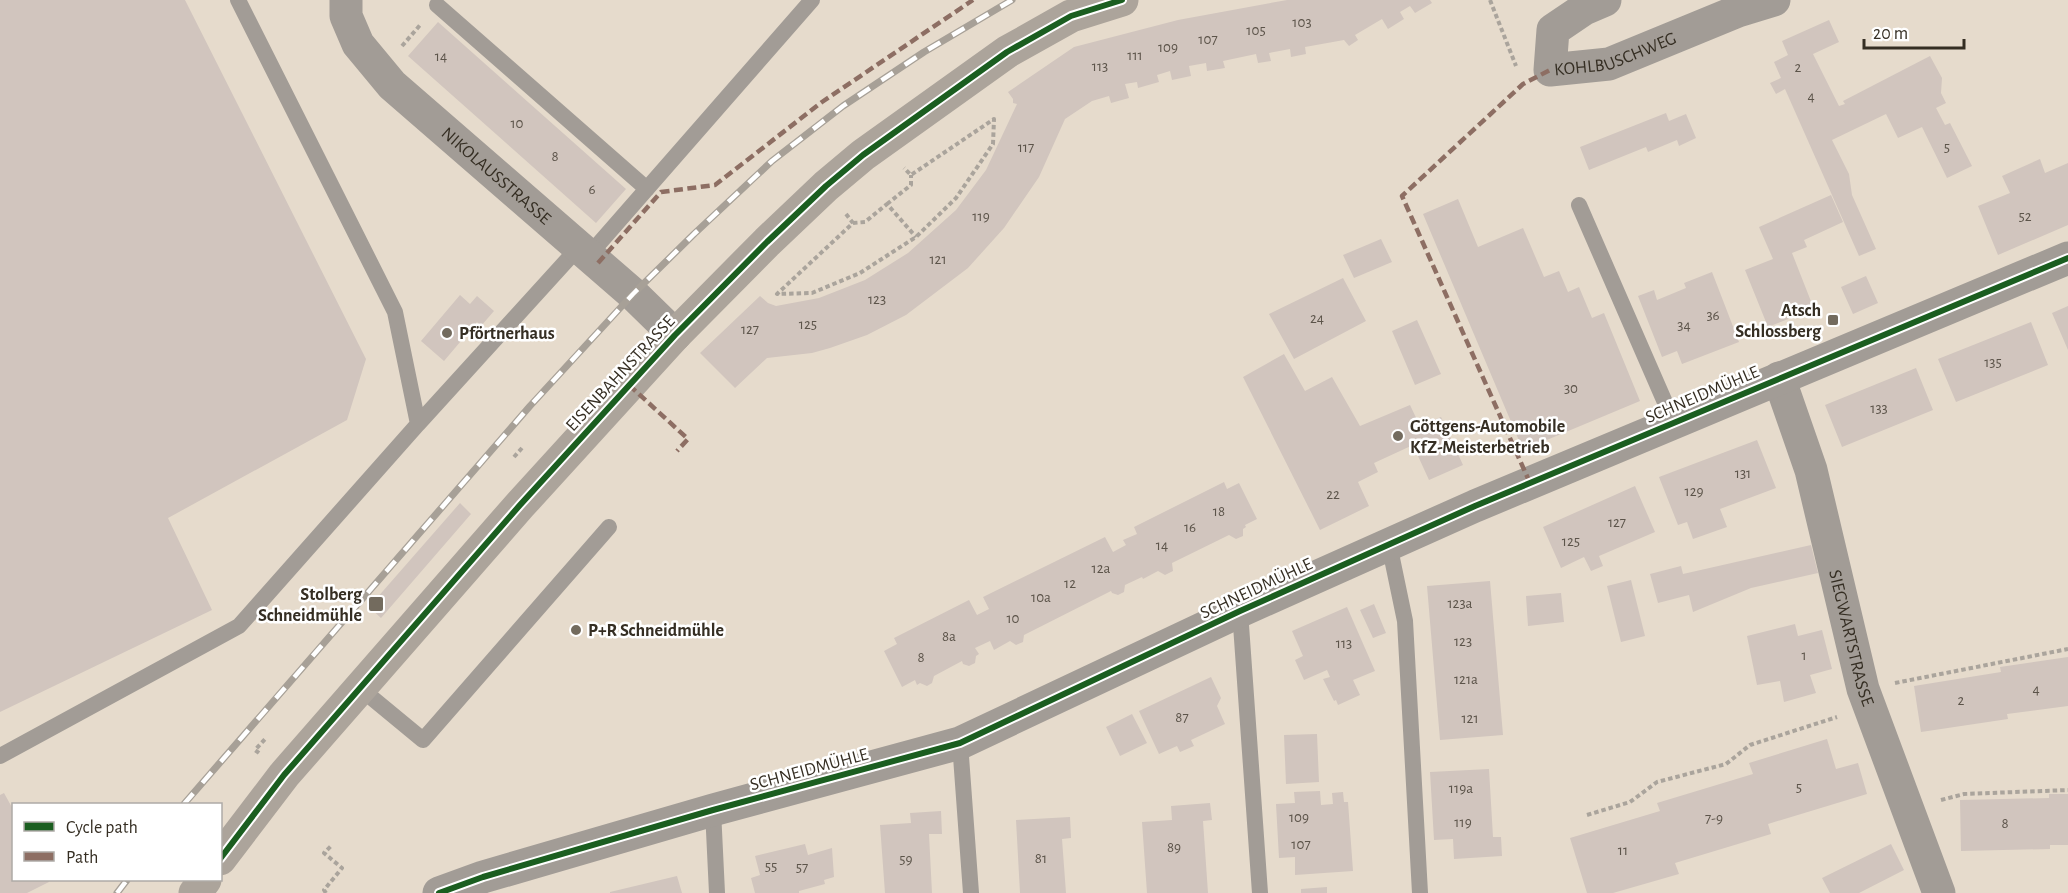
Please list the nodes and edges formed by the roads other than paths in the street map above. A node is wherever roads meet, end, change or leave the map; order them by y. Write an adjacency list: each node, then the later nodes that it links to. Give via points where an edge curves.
1 (238, 0): 15 (lane, via 395,312)
2 (346, 0): 10 (street, NIKOLAUSSTRASSE, via 346,16 358,44 381,72)
3 (812, 0): 8 (lane)
4 (1122, 0): 12 (main road, EISENBAHNSTRASSE, via 1071,16 1007,52 880,143 826,186)
5 (1605, 0): 6 (street, KOHLBUSCHWEG, via 1553,30 1550,70 1609,64)
6 (1774, 0)
7 (436, 5): 8 (lane)
8 (647, 189): 10 (lane)
9 (1579, 205): 14 (lane)
10 (584, 251): 12 (street, NIKOLAUSSTRASSE); 15 (lane)
11 (2068, 258): 13 (street, SCHNEIDMÜHLE)
12 (675, 335): 19 (main road, EISENBAHNSTRASSE)
13 (1779, 378): 14 (street, SCHNEIDMÜHLE); 30 (street, SIEGWARTSTRASSE, via 1811,470 1866,698)
14 (1674, 423): 17 (street, SCHNEIDMÜHLE)
15 (418, 424): 21 (lane, via 240,626)
16 (609, 527): 19 (lane, via 423,740)
17 (1389, 544): 18 (street, SCHNEIDMÜHLE); 29 (lane, via 1405,621)
18 (1240, 611): 20 (street, SCHNEIDMÜHLE); 28 (lane, SCHNEIDMÜHLE)
19 (360, 688): 23 (main road, EISENBAHNSTRASSE, via 284,775)
20 (960, 743): 22 (street, SCHNEIDMÜHLE); 27 (lane)
21 (0, 756)
22 (713, 810): 24 (street, SCHNEIDMÜHLE); 26 (lane)
23 (222, 856)
24 (484, 885): 25 (street, SCHNEIDMÜHLE)
25 (439, 893)
26 (717, 893)
27 (971, 893)
28 (1260, 893)
29 (1419, 893)
30 (1939, 893)

